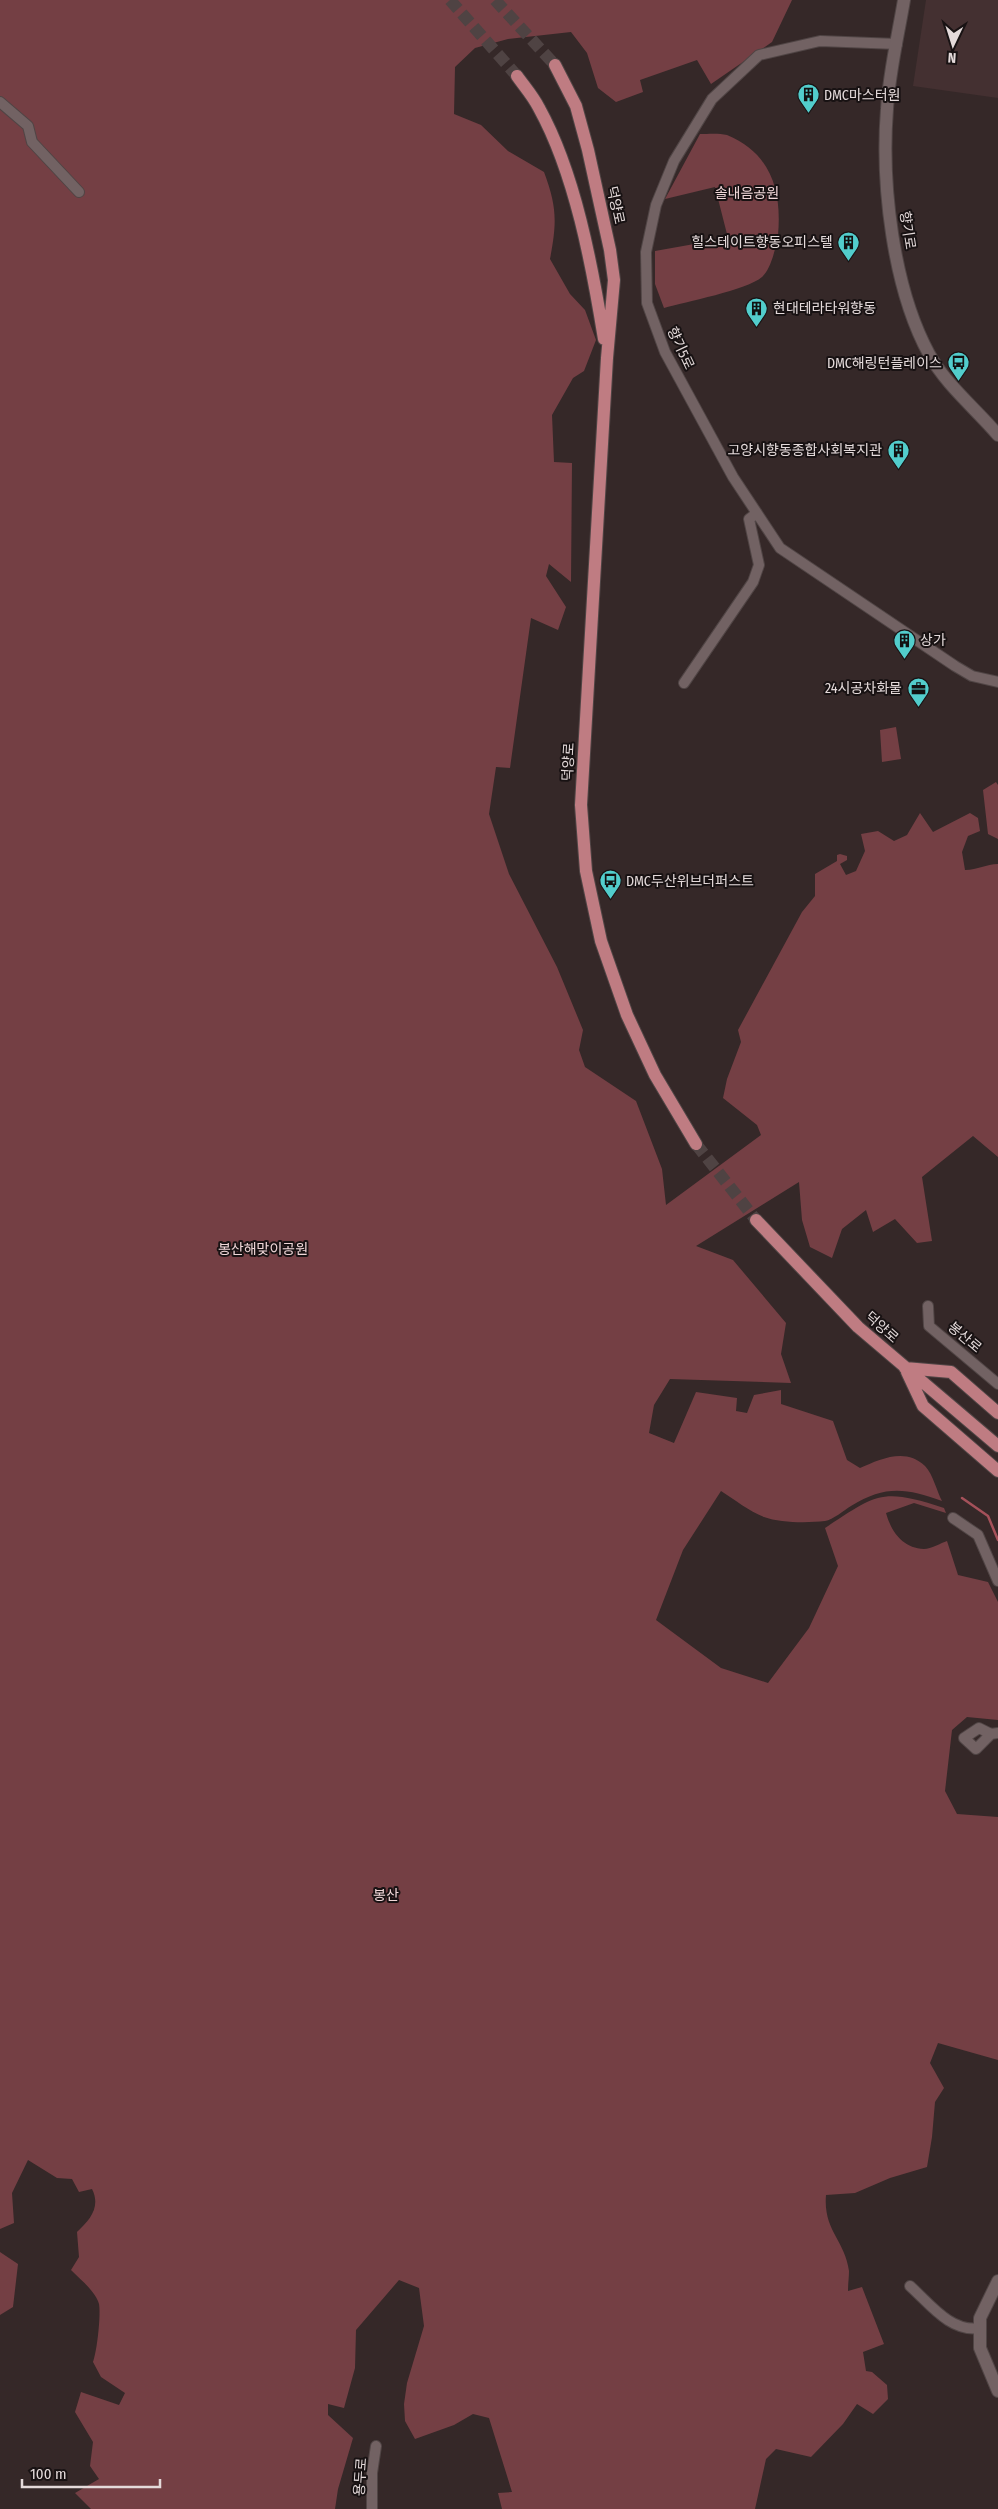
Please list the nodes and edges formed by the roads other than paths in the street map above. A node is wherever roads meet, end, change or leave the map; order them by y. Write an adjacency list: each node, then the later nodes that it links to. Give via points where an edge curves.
1 (904, 0): 2 (main road, 향기로)
2 (897, 44): 8 (main road, 향기로, via 886,108 886,171 891,224 909,306 930,355 949,382); 9 (street, 향기5로, via 820,41 759,56 712,99 674,160 656,204 646,252 647,303 665,352)
3 (555, 65): 7 (main road, 덕양로, via 576,106 610,250 614,280)
4 (517, 76): 7 (main road, 덕양로, via 539,108 576,203 597,295)
5 (0, 102): 6 (street, via 28,126 32,142)
6 (80, 192)
7 (607, 358): 12 (main road, 덕양로, via 581,805 586,871 601,941 627,1016 655,1075)
8 (998, 435)
9 (753, 516): 10 (street, 향기5로, via 780,548 955,666 972,676); 11 (street, via 759,565 753,582)
10 (997, 680)
11 (684, 684)
12 (696, 1144)
13 (756, 1220): 15 (main road, 덕양로, via 858,1327)
14 (928, 1306): 16 (street, 봉산로, via 929,1326)
15 (905, 1368): 17 (main road, via 951,1372); 18 (main road, 덕양로); 19 (main road, via 924,1406)
16 (998, 1384)
17 (998, 1413)
18 (998, 1446)
19 (998, 1471)
20 (953, 1518): 21 (street, via 978,1535)
21 (998, 1581)
22 (998, 2281): 24 (main road, via 980,2318)
23 (910, 2286): 24 (street, via 950,2322 972,2330)
24 (980, 2328): 25 (main road, via 980,2348)
25 (998, 2391)
26 (376, 2446): 27 (street, 용두로)
27 (372, 2509)

